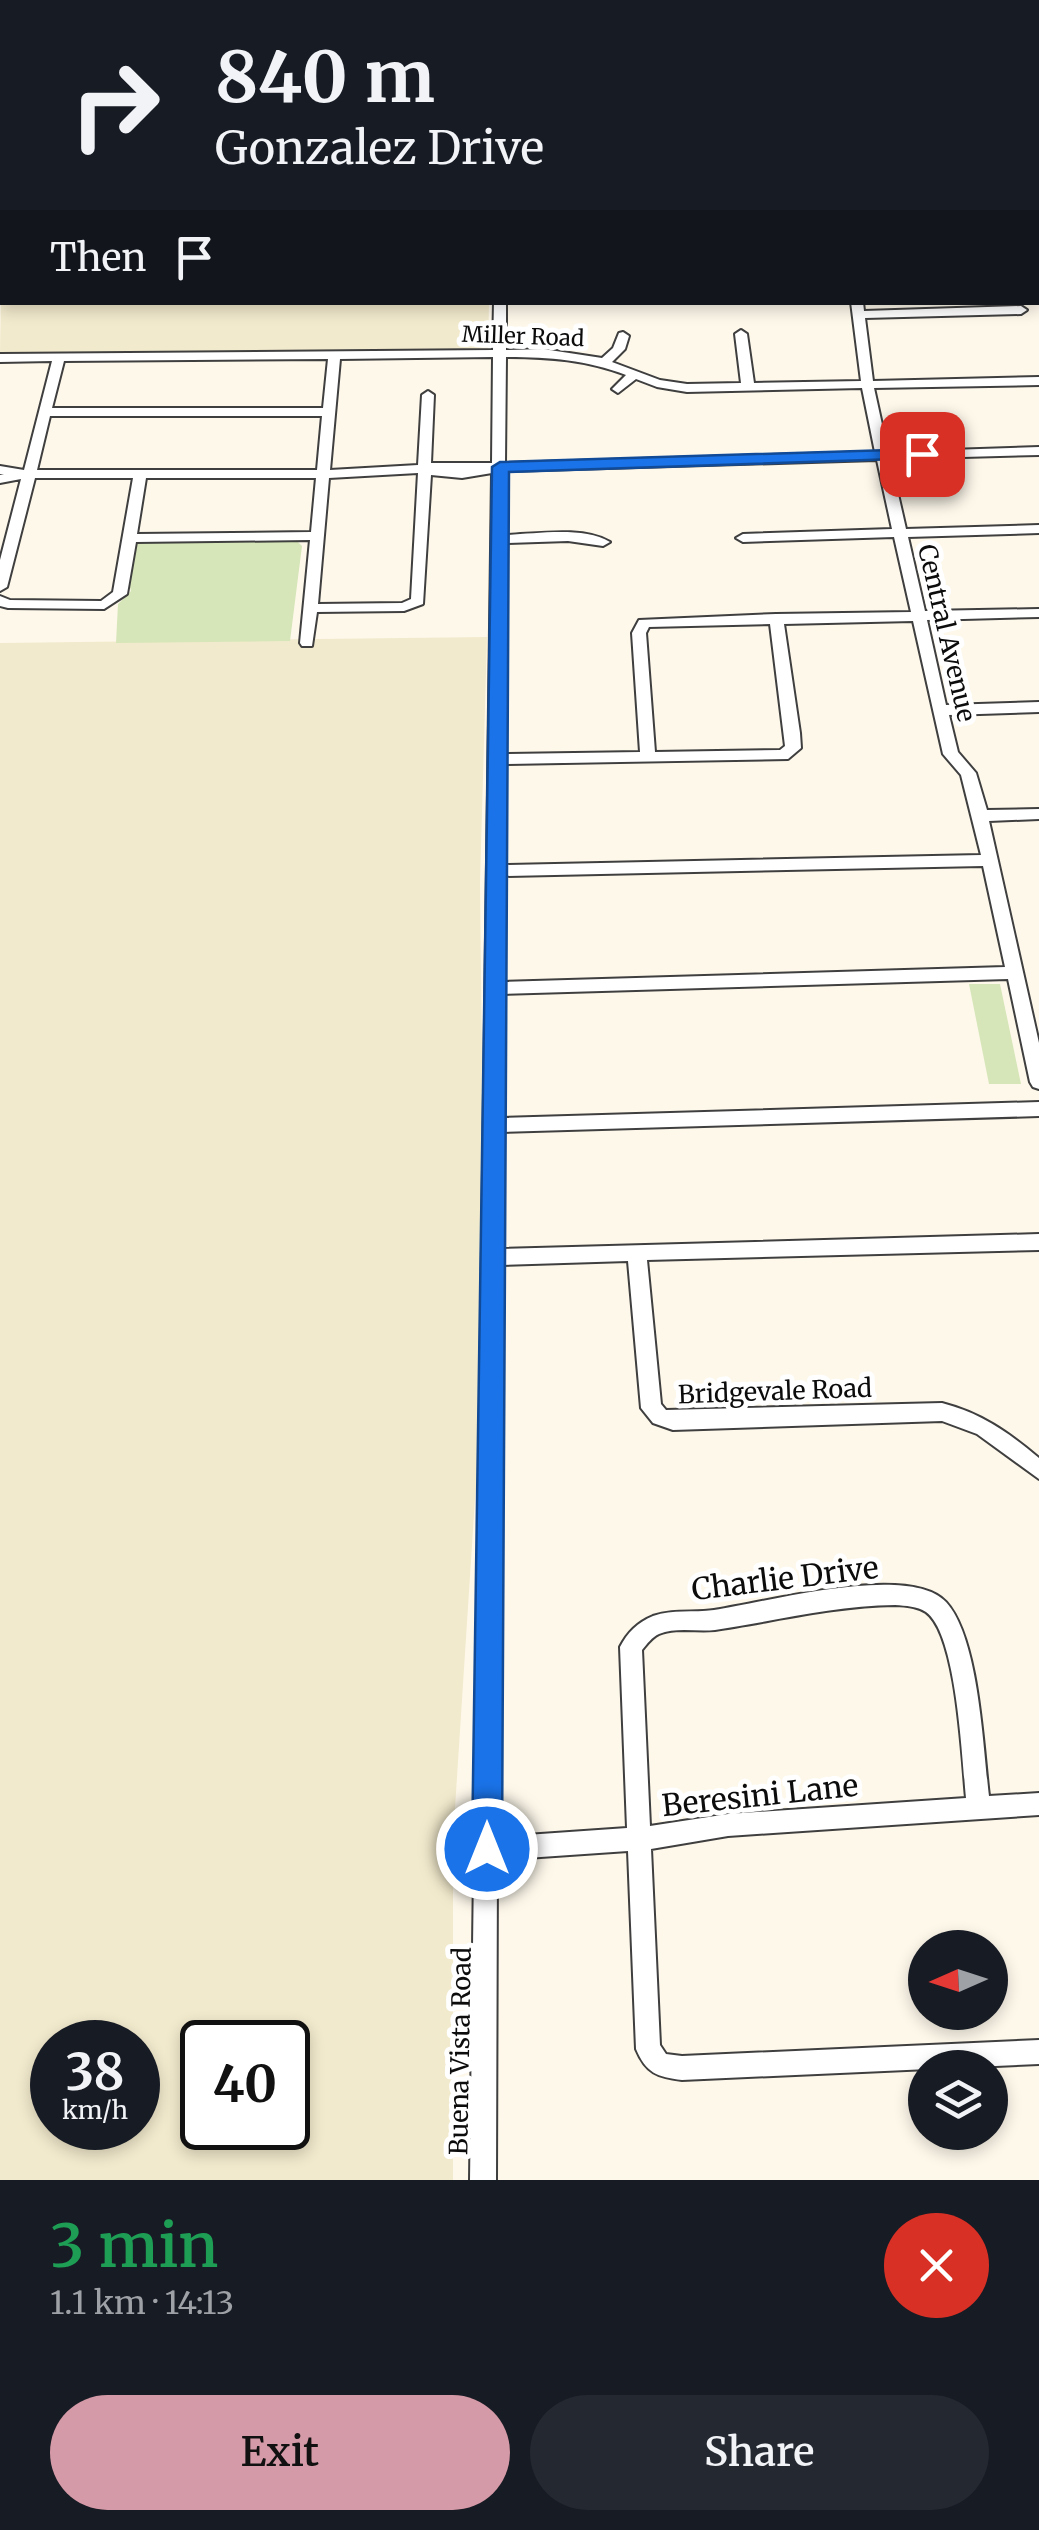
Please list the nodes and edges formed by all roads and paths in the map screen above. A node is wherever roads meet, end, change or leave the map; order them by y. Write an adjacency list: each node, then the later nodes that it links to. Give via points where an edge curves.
1 (500, 305): 6 (street, Buena Vista Road)
2 (858, 308): 3 (street); 13 (street, Central Avenue)
3 (1022, 310)
4 (741, 334): 14 (street)
5 (623, 336): 10 (street)
6 (501, 353): 7 (street, Miller Road); 10 (street, Miller Road); 21 (street, Buena Vista Road)
7 (334, 355): 9 (street, Miller Road); 18 (street)
8 (0, 358): 9 (street, Miller Road)
9 (60, 358): 17 (street)
10 (606, 362): 11 (street, Miller Road)
11 (634, 376): 14 (street, Miller Road, via 674,387); 15 (street)
12 (1039, 381): 13 (street, Miller Road)
13 (868, 384): 14 (street, Miller Road); 20 (street, Central Avenue)
14 (748, 386)
15 (618, 389)
16 (428, 395): 22 (street)
17 (44, 412): 18 (street); 24 (street)
18 (329, 412): 25 (street)
19 (1039, 452): 20 (street)
20 (882, 456): 21 (street); 29 (street, Central Avenue)
21 (500, 467): 22 (street); 33 (street, Buena Vista Road)
22 (424, 469): 25 (street); 37 (street, via 418,601 404,607)
23 (0, 470): 24 (street)
24 (27, 474): 26 (street); 27 (street); 35 (street)
25 (324, 474): 26 (street); 30 (street)
26 (140, 475): 31 (street)
27 (0, 478)
28 (1039, 529): 29 (street)
29 (901, 533): 32 (street); 39 (street, Central Avenue)
30 (316, 536): 31 (street); 37 (street)
31 (129, 538): 36 (street, via 120,594 104,605)
32 (743, 538)
33 (500, 539): 34 (street); 45 (street, Buena Vista Road)
34 (603, 542)
35 (0, 588)
36 (0, 600)
37 (313, 608): 41 (street)
38 (1039, 613): 39 (street)
39 (919, 615): 40 (street); 43 (street, Central Avenue)
40 (776, 618): 44 (street, via 644,623 639,633); 44 (street, via 793,748 763,757)
41 (307, 643)
42 (1039, 707): 43 (street)
43 (940, 710): 47 (street, Central Avenue, via 951,754 970,776)
44 (648, 758): 45 (street)
45 (496, 759): 49 (street, Buena Vista Road)
46 (1039, 814): 47 (street)
47 (979, 816): 48 (street, Central Avenue)
48 (988, 860): 49 (street); 50 (street, Central Avenue)
49 (495, 871): 51 (street, Buena Vista Road)
50 (1014, 973): 51 (street); 52 (street, Central Avenue)
51 (494, 988): 54 (street, Buena Vista Road)
52 (1039, 1082)
53 (1039, 1109): 54 (street)
54 (493, 1125): 57 (street, Buena Vista Road)
55 (1039, 1242): 56 (street)
56 (638, 1255): 57 (street); 58 (street, Bridgevale Road, via 651,1408 660,1417 672,1422 942,1412 972,1418)
57 (492, 1258): 62 (street, Buena Vista Road)
58 (1039, 1470)
59 (1039, 1804): 60 (street, Beresini Lane)
60 (979, 1808): 61 (street, Beresini Lane, via 728,1824); 61 (street, Charlie Drive, via 960,1660 936,1605 916,1594 826,1599 659,1624 630,1647)
61 (640, 1839): 62 (street, Beresini Lane); 63 (street, via 648,2048 658,2065)
62 (487, 1849): 64 (street, Buena Vista Road)
63 (1039, 2052)
64 (483, 2180)

